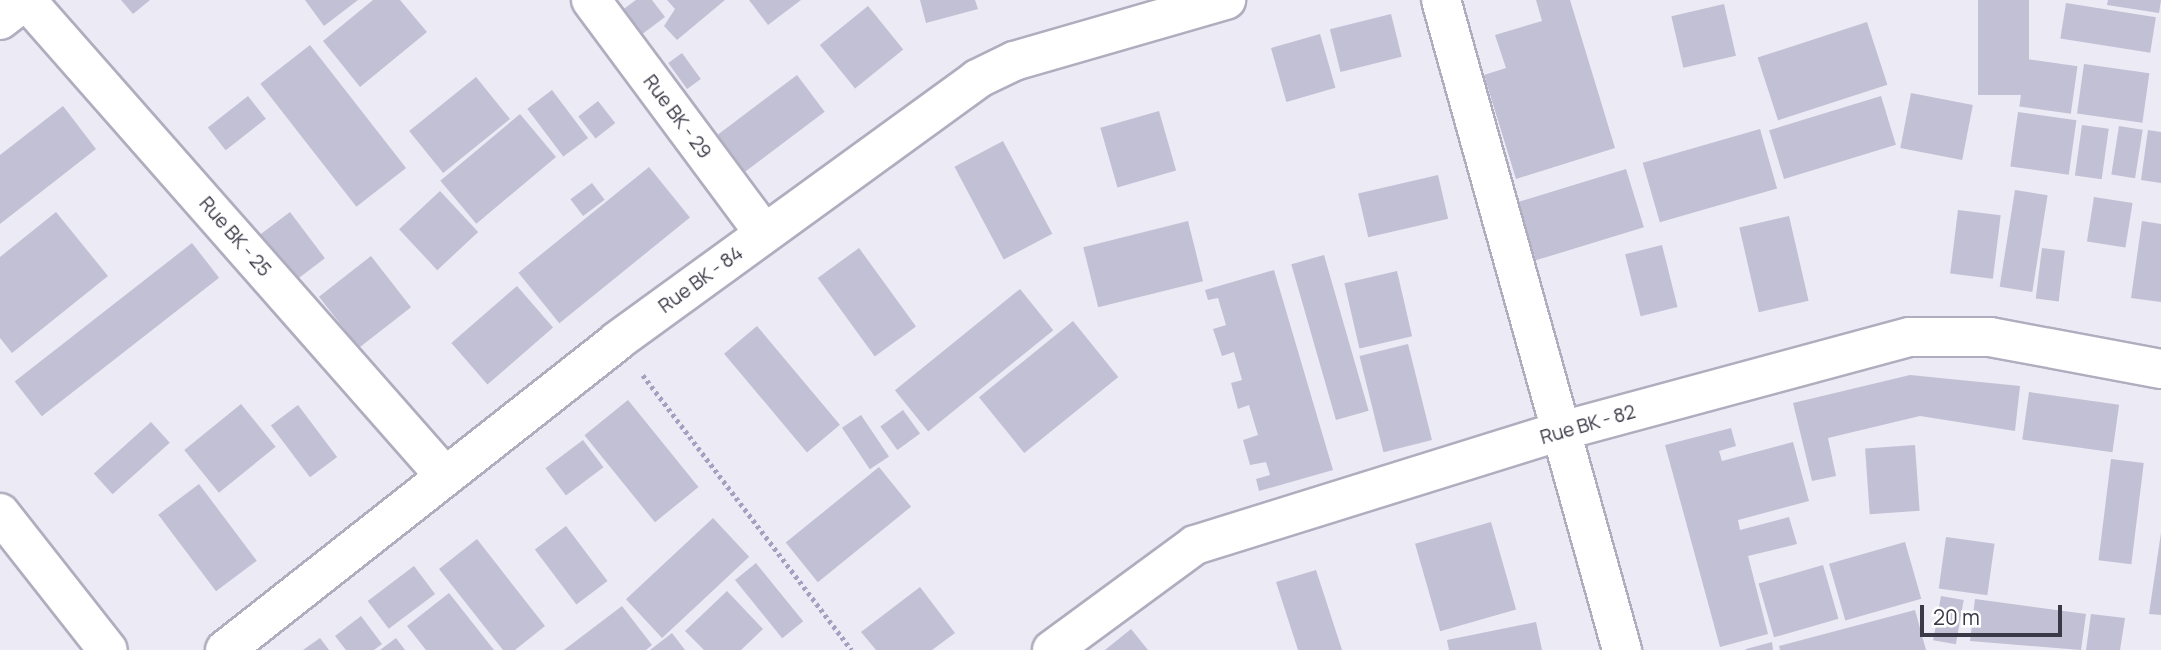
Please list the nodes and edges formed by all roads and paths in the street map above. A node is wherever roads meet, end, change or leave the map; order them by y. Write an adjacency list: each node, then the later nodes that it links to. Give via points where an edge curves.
1 (26, 0): 5 (street); 10 (street, Rue BK - 25)
2 (591, 0): 6 (street, Rue BK - 29)
3 (1441, 0): 9 (street)
4 (1220, 1): 6 (street, Rue BK - 84, via 1014,61 976,79)
5 (0, 20)
6 (764, 233): 7 (street, Rue BK - 84)
7 (617, 341): 10 (street, Rue BK - 84); 14 (path)
8 (2161, 369): 9 (street, Rue BK - 82, via 1990,337 1910,337)
9 (1561, 431): 15 (street, Rue BK - 82, via 1195,545); 16 (street)
10 (444, 475): 13 (street, Rue BK - 84)
11 (0, 513): 12 (street)
12 (108, 650)
13 (225, 650)
14 (852, 650)
15 (1052, 650)
16 (1622, 650)

